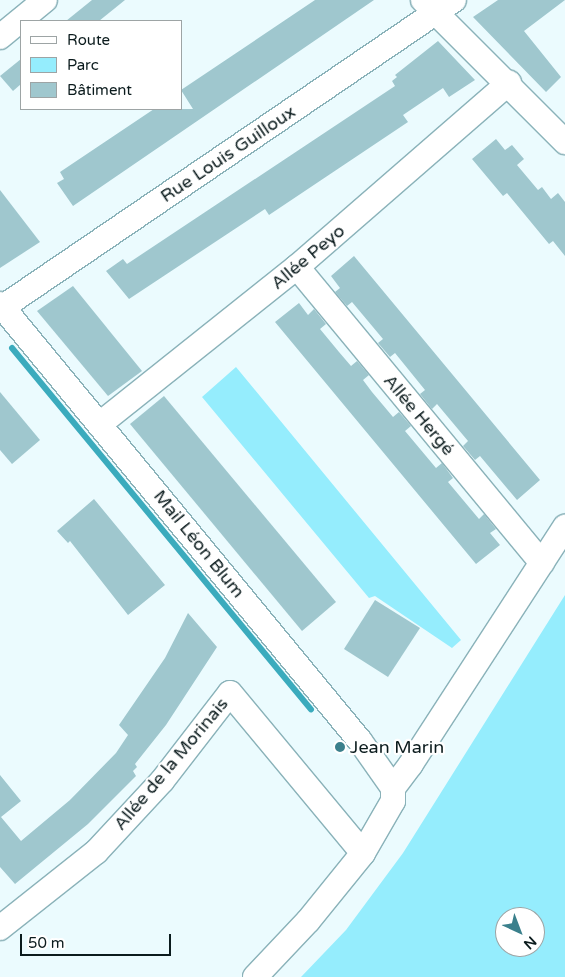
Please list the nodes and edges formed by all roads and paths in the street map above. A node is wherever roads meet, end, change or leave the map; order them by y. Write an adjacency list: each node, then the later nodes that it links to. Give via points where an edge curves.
1 (45, 0): 3 (street)
2 (438, 4): 6 (street); 9 (street, Rue Louis Guilloux)
3 (21, 20)
4 (20, 21): 5 (street)
5 (0, 37)
6 (509, 83): 7 (street); 8 (street, Allée Peyo)
7 (565, 142)
8 (297, 266): 10 (street, Allée Peyo); 12 (street, Allée Hergé)
9 (1, 307): 10 (street, Mail Léon Blum)
10 (100, 424): 13 (street, Mail Léon Blum, via 372,756)
11 (565, 527): 12 (street)
12 (542, 563): 13 (street)
13 (393, 788): 14 (street, via 393,801)
14 (363, 853): 15 (street, Allée de la Morinais, via 230,693 162,781 96,852); 16 (street, via 308,921)
15 (4, 919)
16 (255, 977)

